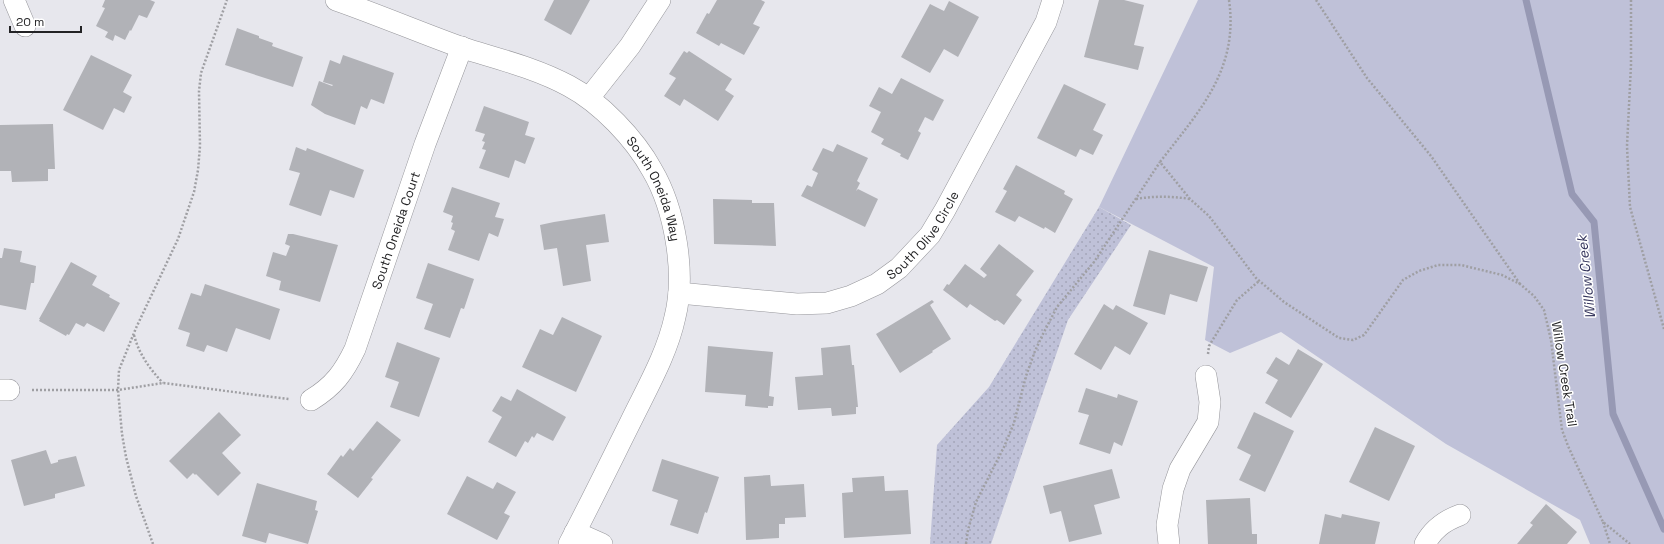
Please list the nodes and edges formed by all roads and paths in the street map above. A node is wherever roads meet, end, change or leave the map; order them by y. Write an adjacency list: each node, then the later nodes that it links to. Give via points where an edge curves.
1 (14, 0): 9 (street)
2 (227, 0): 19 (path, via 201,73 200,146 194,192 178,239)
3 (339, 0): 10 (street, South Oneida Way)
4 (660, 0): 11 (street, via 630,46)
5 (1053, 0): 17 (street, South Olive Circle, via 1046,22 945,210 930,235 899,268 877,284 827,303 797,304)
6 (1229, 0): 12 (path, via 1231,13 1228,48 1220,76 1204,105)
7 (1316, 0): 16 (path, via 1366,78 1431,156)
8 (1631, 0): 18 (path, via 1631,65 1626,146 1630,207)
9 (25, 26)
10 (462, 47): 11 (street, South Oneida Way, via 540,73 569,85); 24 (street, South Oneida Court, via 425,144 355,349 339,377 326,391)
11 (589, 98): 17 (street, South Oneida Way, via 639,148 662,190 675,238)
12 (1160, 162): 13 (path); 14 (path, Willow Creek Trail)
13 (1135, 199): 14 (path, via 1153,196); 30 (path, via 1094,262 1057,307 1037,346 1014,423 976,502)
14 (1190, 199): 15 (path, Willow Creek Trail, via 1209,216)
15 (1259, 281): 16 (path, Willow Creek Trail, via 1284,302 1339,338 1353,340 1364,334 1403,280 1419,271 1438,266 1461,265 1502,275); 20 (path, via 1237,300 1209,346)
16 (1520, 284): 26 (path, Willow Creek Trail, via 1534,296 1544,310 1551,340 1562,430)
17 (679, 293): 27 (street, South Oneida Way, via 668,343)
18 (1664, 329)
19 (134, 334): 21 (path, via 145,361); 23 (path, via 119,370)
20 (1206, 376): 31 (street, via 1210,402 1208,422 1180,469 1172,489 1167,525)
21 (163, 382): 23 (path); 24 (path, via 293,400)
22 (4, 390): 23 (path)
23 (118, 390): 28 (path, via 126,457 136,496)
24 (311, 400)
25 (1460, 515): 32 (street, via 1437,526)
26 (1603, 522): 33 (path, Willow Creek Trail); 34 (path, Willow Creek Trail)
27 (572, 538): 29 (street)
28 (153, 544)
29 (602, 544)
30 (966, 544)
31 (1169, 544)
32 (1425, 544)
33 (1610, 544)
34 (1630, 544)

